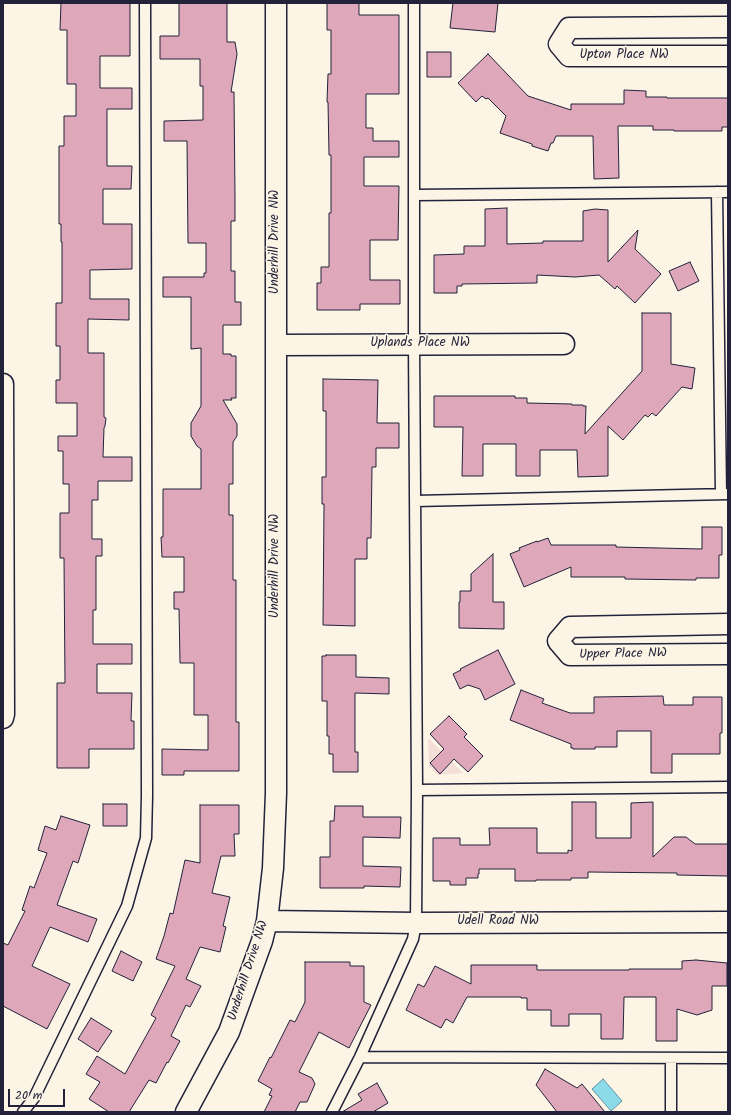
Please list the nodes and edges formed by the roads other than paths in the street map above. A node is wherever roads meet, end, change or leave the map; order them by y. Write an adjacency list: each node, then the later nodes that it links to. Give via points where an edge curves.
1 (145, 3): 26 (lane, via 146,838 127,906 34,1098)
2 (276, 3): 11 (street, Underhill Drive NW)
3 (414, 3): 8 (lane)
4 (728, 27): 5 (street, Upton Place NW, via 569,28 559,44 569,56)
5 (728, 56)
6 (717, 192): 7 (lane); 8 (lane); 13 (lane)
7 (728, 192)
8 (414, 195): 9 (lane)
9 (414, 344): 10 (street, Uplands Place NW); 11 (street, Uplands Place NW); 14 (lane)
10 (564, 344)
11 (276, 345): 20 (street, Underhill Drive NW, via 276,792 273,868)
12 (3, 384): 17 (street)
13 (724, 494): 14 (lane)
14 (415, 501): 19 (lane)
15 (728, 624): 16 (street, Upper Place NW, via 570,627 558,641 570,655)
16 (728, 654)
17 (3, 718)
18 (728, 787): 19 (lane)
19 (417, 790): 21 (lane)
20 (267, 921): 21 (street, Udell Road NW); 27 (street, Underhill Drive NW, via 229,1032)
21 (416, 922): 22 (street, Udell Road NW); 23 (lane, via 413,939)
22 (728, 922)
23 (360, 1057): 24 (lane); 28 (lane)
24 (672, 1058): 25 (lane); 29 (lane)
25 (728, 1058)
26 (23, 1112)
27 (186, 1112)
28 (332, 1112)
29 (672, 1112)

